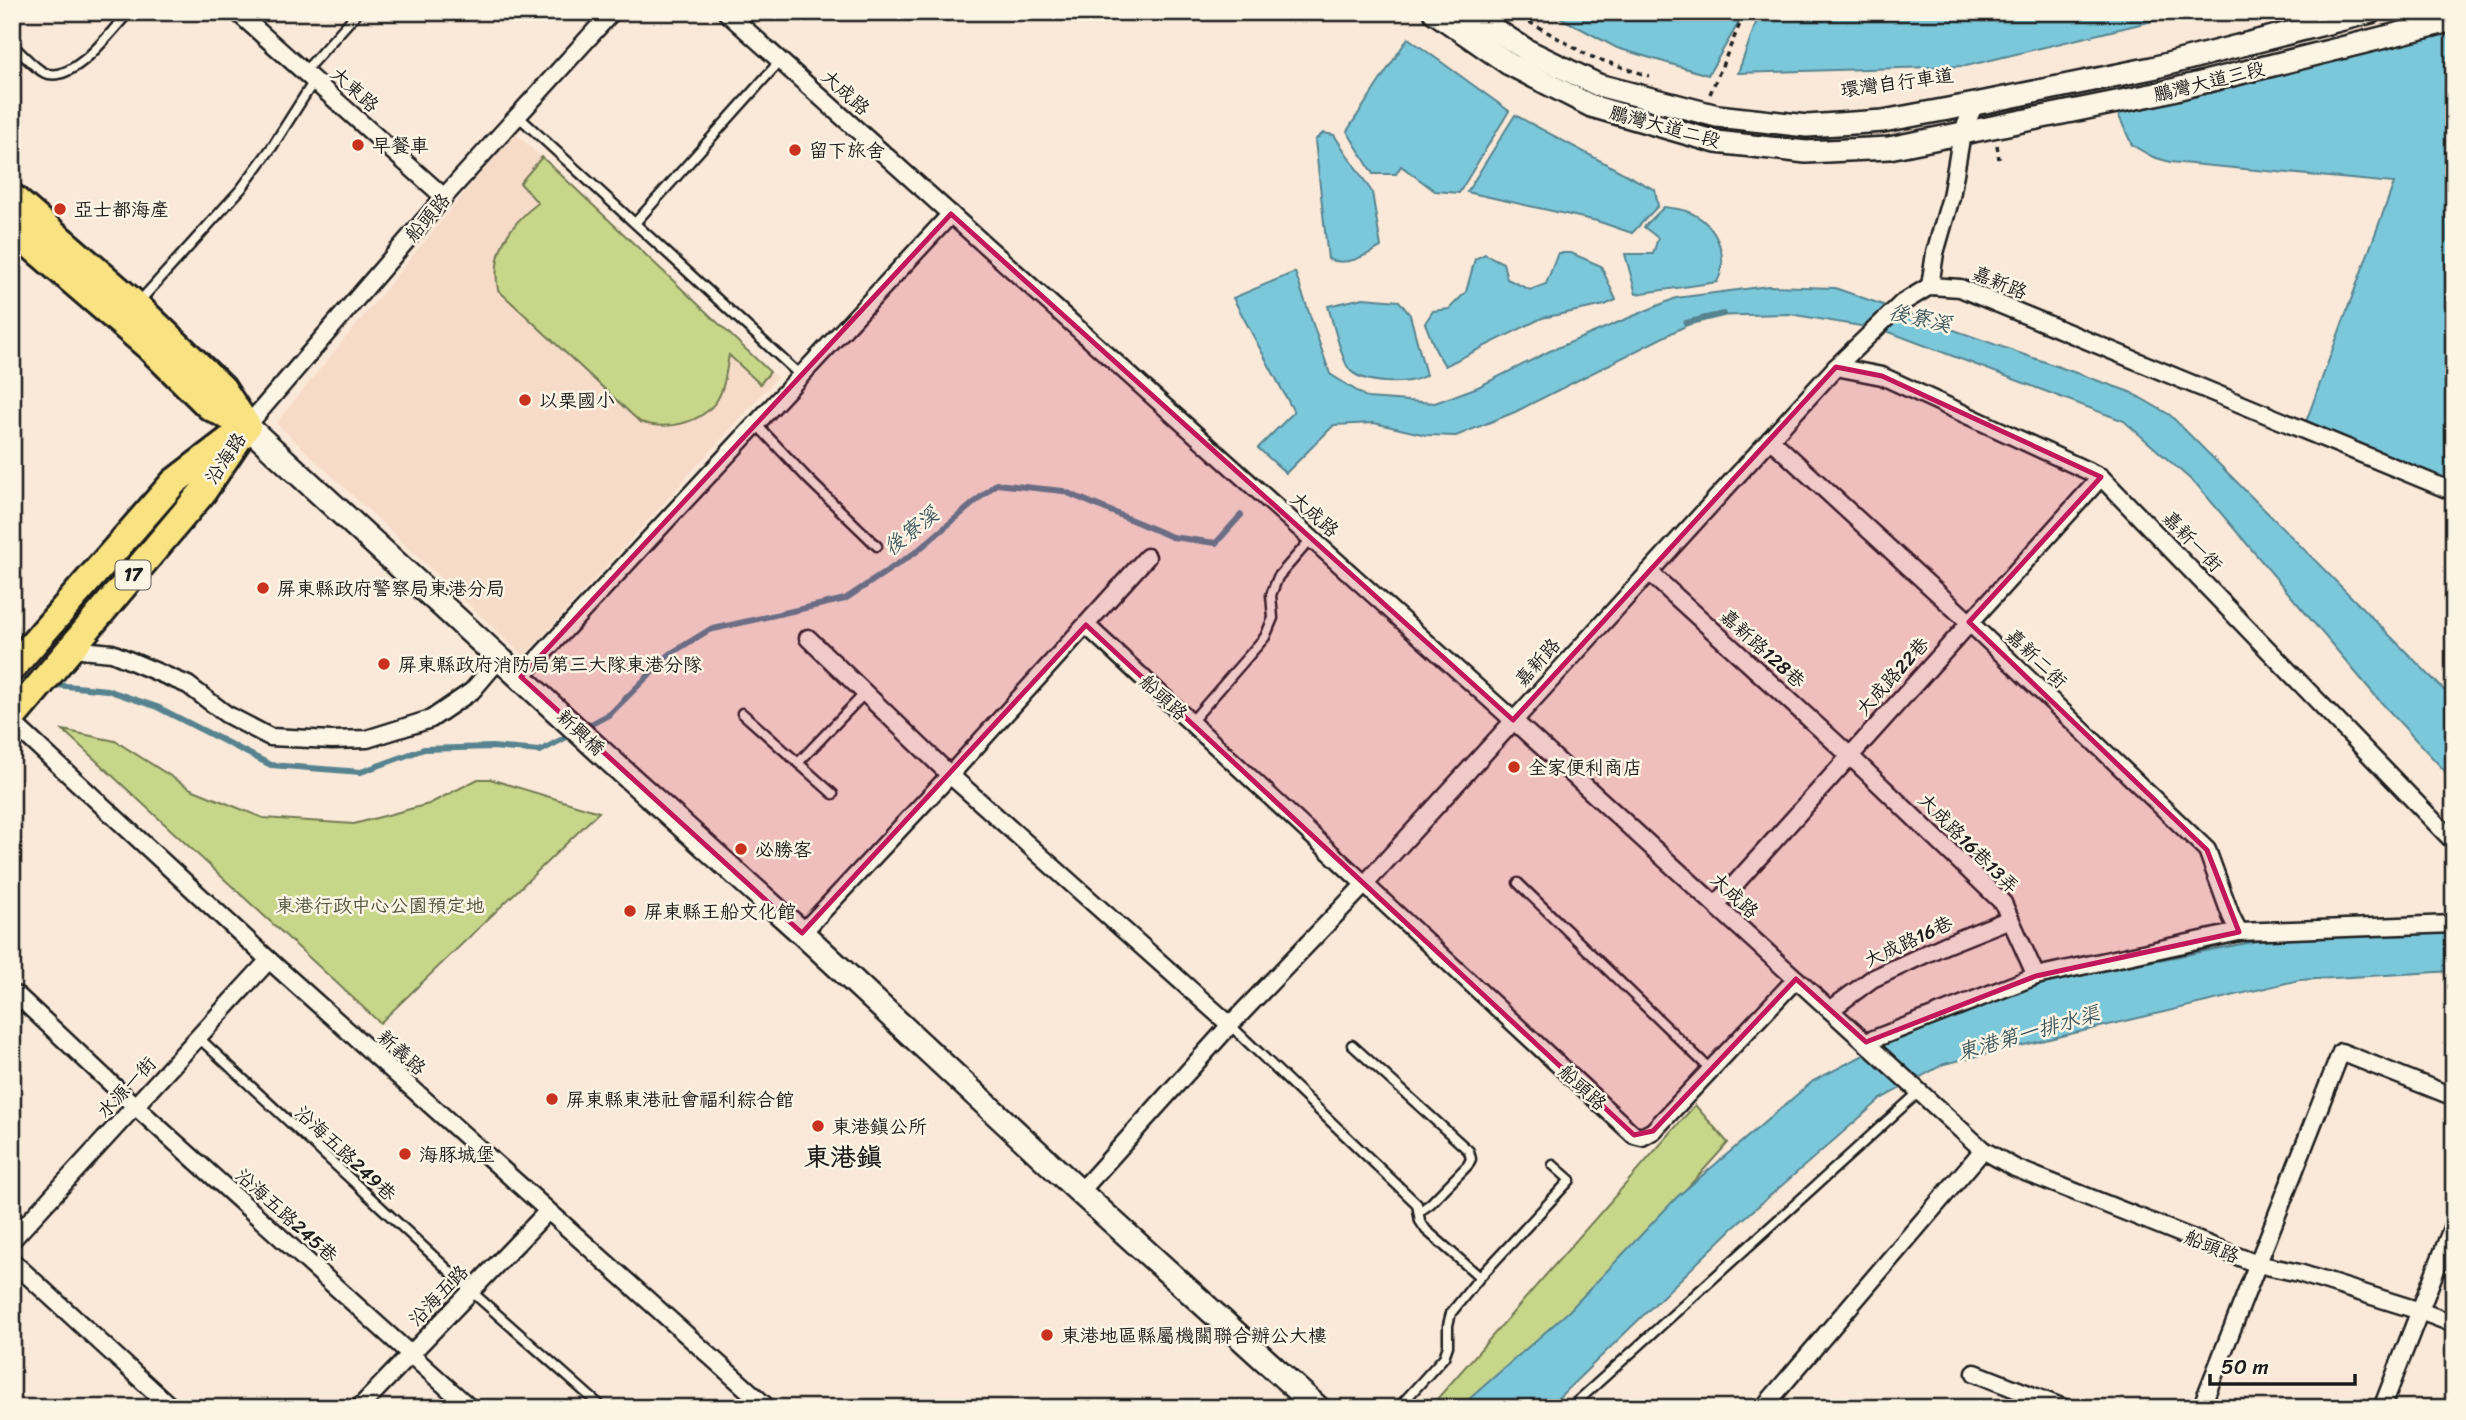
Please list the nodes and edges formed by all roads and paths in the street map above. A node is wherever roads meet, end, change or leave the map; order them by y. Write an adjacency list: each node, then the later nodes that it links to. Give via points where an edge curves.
1 (129, 12): 12 (lane, via 79,66 57,76 43,72)
2 (237, 12): 14 (street, 大東路)
3 (358, 12): 14 (lane)
4 (612, 12): 19 (street, 船頭路)
5 (726, 12): 13 (street, 大成路)
6 (1434, 12): 20 (street, 鵬灣大道二段, via 1509,64 1591,106 1716,142 1806,152 1889,148)
7 (1468, 12): 18 (street, 鵬灣大道二段, via 1528,51 1598,85)
8 (1512, 12): 15 (path, via 1589,57)
9 (1745, 12): 16 (path)
10 (2371, 12): 17 (street, 鵬灣大道三段, via 2152,68)
11 (2454, 20): 20 (street, 鵬灣大道三段, via 2156,94)
12 (12, 45)
13 (780, 61): 23 (street, 大成路); 24 (lane)
14 (309, 76): 22 (street, 大東路); 27 (lane, via 272,146 241,189)
15 (1661, 79)
16 (1709, 95): 18 (path); 18 (path)
17 (1975, 104): 18 (street, 鵬灣大道二段, via 1883,121 1807,126); 20 (street)
18 (1719, 106)
19 (518, 116): 22 (street, 船頭路); 24 (lane)
20 (1962, 133): 26 (street)
21 (12, 197): 27 (main road)
22 (444, 197): 31 (street, 船頭路)
23 (951, 214): 29 (street); 35 (street, 大成路)
24 (635, 223): 29 (lane)
25 (12, 229): 31 (main road, via 149,347 209,406)
26 (1930, 286): 28 (street, 嘉新路, via 1902,303); 34 (street, 嘉新路, via 1960,288)
27 (136, 305): 31 (main road, via 222,388)
28 (1836, 367): 32 (street, 嘉新路); 33 (street, 嘉新一街, via 1882,376)
29 (801, 376): 30 (street)
30 (756, 424): 36 (lane); 45 (street)
31 (247, 426): 42 (main road, 沿海路 / 17, via 202,493); 43 (main road); 44 (main road, 沿海路 / 17, via 174,482)
32 (1770, 439): 38 (street, 嘉新路); 39 (street, 嘉新二街)
33 (2101, 477): 39 (street, 大成路22巷); 55 (street, 嘉新一街)
34 (2454, 492)
35 (1311, 539): 49 (street, 大成路); 50 (lane, via 1278,577 1271,596 1273,618 1265,637)
36 (877, 546)
37 (1146, 557): 40 (street)
38 (1649, 572): 49 (street, 嘉新路); 51 (street, 嘉新路128巷)
39 (1969, 622): 51 (street, 大成路22巷); 61 (street, 嘉新二街, via 2207,849)
40 (1086, 625): 50 (street, 船頭路); 53 (street)
41 (808, 638): 46 (street)
42 (71, 649): 43 (street, via 112,653 188,685 226,714 270,737 332,740 367,738 430,719 472,691); 48 (main road, 沿海路 / 17)
43 (500, 658): 45 (main road)
44 (12, 668)
45 (521, 677): 62 (main road, 新興橋)
46 (865, 693): 52 (lane); 53 (street)
47 (743, 713): 52 (lane)
48 (12, 720): 63 (street, 新義路)
49 (1513, 720): 57 (street); 58 (street, 大成路)
50 (1191, 722): 57 (street, 船頭路)
51 (1849, 755): 58 (street, 大成路22巷); 59 (street, 大成路16巷13弄, via 2003,903)
52 (798, 763): 54 (lane)
53 (950, 775): 62 (street); 68 (street)
54 (832, 794)
55 (2454, 842)
56 (1518, 883): 72 (lane)
57 (1365, 884): 68 (street); 72 (street, 船頭路, via 1634,1135 1642,1137 1653,1131)
58 (1716, 905): 65 (street, 大成路)
59 (2010, 919): 64 (street, 大成路16巷13弄); 67 (street, 大成路16巷, via 1872,979)
60 (2454, 924): 61 (street)
61 (2239, 932): 64 (street)
62 (802, 933): 78 (main road)
63 (269, 960): 69 (street, 水源一街); 80 (street, 新義路)
64 (2036, 976): 71 (street)
65 (1796, 979): 67 (street, 大成路); 72 (street, 船頭路)
66 (12, 994): 75 (street, 沿海五路245巷)
67 (1830, 1010): 71 (street, 大成路)
68 (1230, 1025): 78 (street); 79 (lane)
69 (199, 1038): 75 (street, 水源一街); 86 (lane, 沿海五路249巷)
70 (1352, 1045): 79 (lane, via 1469,1151 1468,1165)
71 (1870, 1046): 73 (street, 船頭路)
72 (1711, 1070)
73 (1919, 1091): 76 (street, 船頭路); 99 (lane)
74 (2454, 1097): 84 (street, 船頭路, via 2341,1052)
75 (135, 1107): 82 (street, 水源一街); 89 (street, 沿海五路245巷)
76 (1983, 1150): 84 (street, 船頭路, via 2015,1168); 100 (street)
77 (1553, 1165): 85 (lane, via 1570,1180)
78 (1080, 1192): 97 (main road)
79 (1420, 1211): 85 (lane, via 1426,1230)
80 (547, 1212): 86 (street, 沿海五路); 96 (street, 新義路)
81 (2454, 1223): 87 (street)
82 (12, 1240)
83 (12, 1261): 92 (street)
84 (2257, 1264): 87 (street); 102 (street)
85 (1480, 1277): 98 (lane, via 1451,1313 1444,1357)
86 (471, 1291): 89 (street, 沿海五路); 95 (lane, 沿海五路249巷)
87 (2420, 1311): 88 (street); 91 (street)
88 (2454, 1324)
89 (410, 1354): 93 (street, 沿海五路); 94 (street, 沿海五路245巷)
90 (1975, 1373): 101 (street)
91 (2384, 1407)
92 (172, 1408)
93 (359, 1408)
94 (470, 1408)
95 (603, 1408)
96 (768, 1408)
97 (1318, 1408)
98 (1398, 1408)
99 (1570, 1408)
100 (1763, 1408)
101 (2064, 1408)
102 (2201, 1408)

